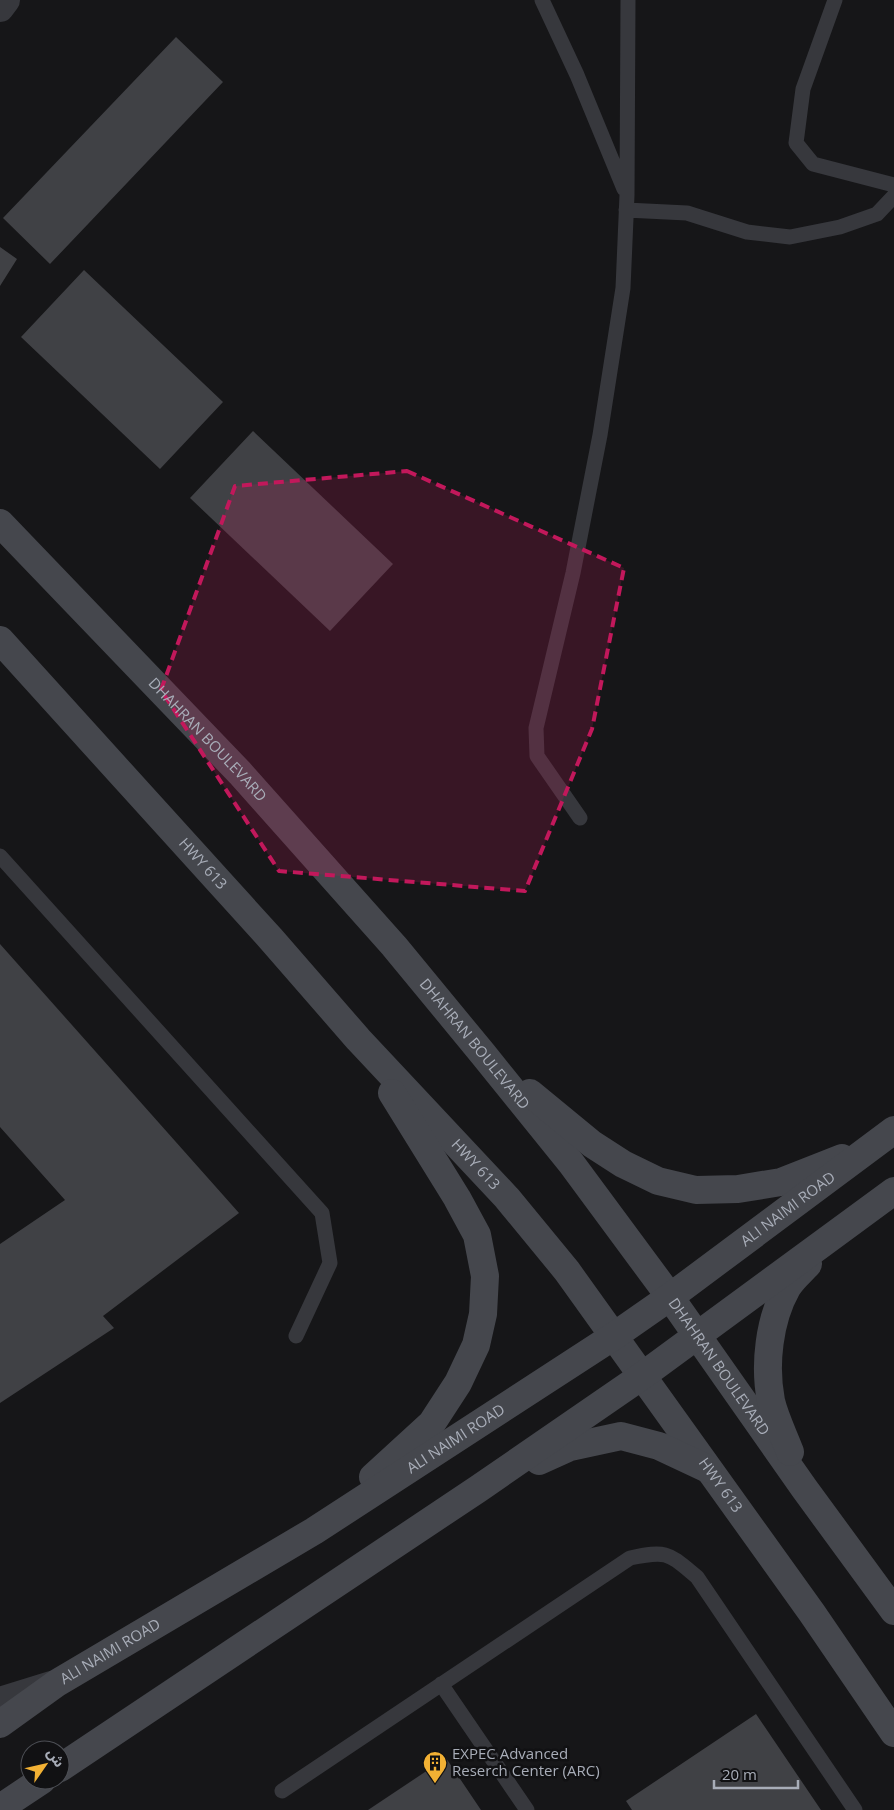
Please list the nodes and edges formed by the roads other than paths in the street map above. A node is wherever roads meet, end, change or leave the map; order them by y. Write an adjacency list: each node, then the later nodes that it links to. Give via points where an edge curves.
1 (542, 0): 6 (lane, via 578,75)
2 (628, 0): 6 (lane)
3 (835, 0): 4 (lane, via 803,89 796,143 813,164)
4 (894, 185)
5 (894, 196): 6 (lane, via 877,214 840,227 790,237 747,232 687,213)
6 (626, 203): 9 (lane, via 624,288 600,435 573,573 536,728 537,756)
7 (0, 523): 12 (main road, DHAHRAN BOULEVARD, via 240,773 394,946)
8 (0, 640): 11 (main road, HWY 613)
9 (580, 818)
10 (0, 856): 18 (lane, via 322,1212 330,1263)
11 (358, 1039): 19 (main road, HWY 613, via 507,1198); 24 (main road, via 477,1235 485,1276 483,1314 476,1345 432,1422)
12 (483, 1054): 13 (main road, via 592,1144 623,1164 658,1181 696,1190 738,1189 781,1182); 16 (main road, DHAHRAN BOULEVARD, via 571,1163)
13 (885, 1137): 16 (main road, ALI NAIMI ROAD)
14 (894, 1191): 15 (main road)
15 (839, 1230): 17 (main road); 23 (main road, via 788,1287 776,1313 770,1339 772,1402)
16 (670, 1297): 17 (main road, DHAHRAN BOULEVARD); 19 (main road, ALI NAIMI ROAD)
17 (697, 1335): 20 (main road); 23 (main road, DHAHRAN BOULEVARD)
18 (296, 1336)
19 (614, 1336): 20 (main road, HWY 613); 24 (main road, ALI NAIMI ROAD)
20 (642, 1376): 21 (main road, HWY 613); 22 (main road)
21 (710, 1470): 22 (main road, via 660,1446 621,1436 570,1447); 30 (main road, HWY 613)
22 (478, 1488): 31 (main road)
23 (804, 1488): 25 (main road, DHAHRAN BOULEVARD)
24 (314, 1531): 26 (main road, ALI NAIMI ROAD)
25 (894, 1611)
26 (57, 1684): 28 (street); 29 (main road, ALI NAIMI ROAD)
27 (441, 1684): 33 (lane); 35 (lane); 36 (lane, via 630,1558 657,1552 672,1557 696,1577)
28 (0, 1701)
29 (0, 1724)
30 (894, 1733)
31 (70, 1761)
32 (27, 1790): 34 (main road)
33 (282, 1791)
34 (0, 1808)
35 (527, 1810)
36 (855, 1810)

